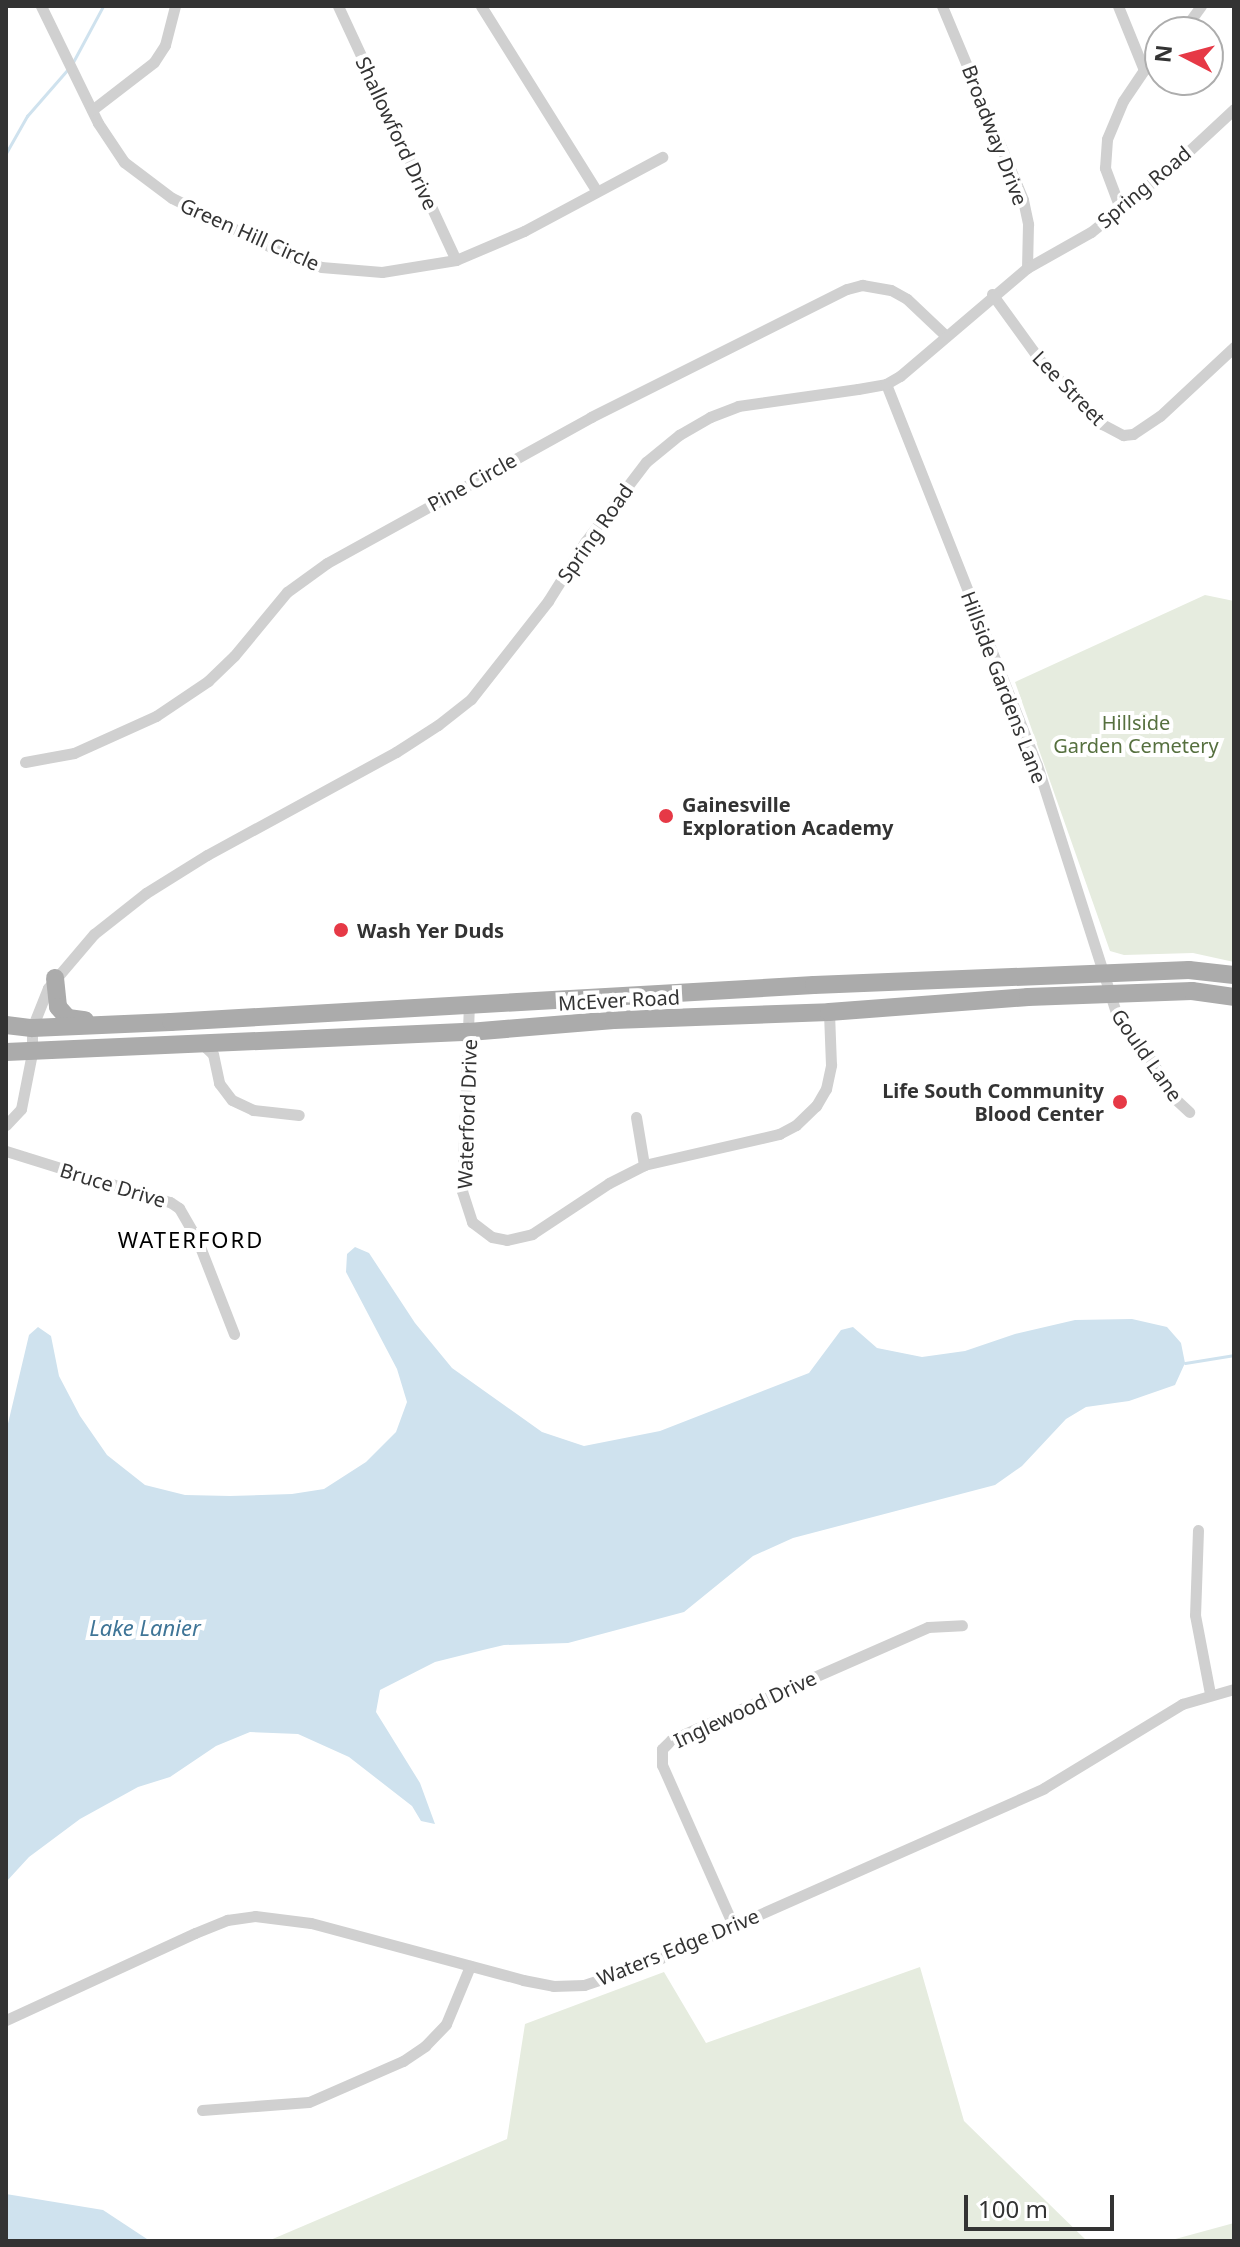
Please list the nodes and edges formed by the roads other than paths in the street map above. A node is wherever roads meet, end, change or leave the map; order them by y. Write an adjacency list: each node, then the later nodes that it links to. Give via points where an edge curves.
1 (41, 6): 9 (street, Green Hill Circle)
2 (175, 6): 9 (street, via 165,45 154,62)
3 (338, 6): 13 (street, Shallowford Drive)
4 (481, 6): 11 (street)
5 (942, 6): 14 (street, Broadway Drive, via 1023,200)
6 (1118, 6): 7 (street)
7 (1144, 70): 12 (street, via 1107,139 1105,168)
8 (1234, 109): 12 (street, Spring Road)
9 (92, 110): 13 (street, Green Hill Circle, via 124,162 145,181 291,257 351,272)
10 (662, 157): 11 (street, Green Hill Circle)
11 (596, 190): 13 (street, Green Hill Circle, via 524,231)
12 (1120, 208): 14 (street, Spring Road, via 1091,232)
13 (456, 260)
14 (1027, 268): 15 (street, Spring Road)
15 (992, 294): 16 (street, Spring Road); 17 (street, Lee Street, via 1039,359 1102,424 1123,435 1160,416)
16 (945, 335): 18 (street, Spring Road); 19 (street, Pine Circle, via 891,290 862,285 847,289 591,417 327,563 287,592 208,681 156,716 74,753)
17 (1234, 347)
18 (886, 384): 20 (street, Hillside Gardens Lane, via 1037,765); 22 (street, Spring Road, via 738,406 679,435 646,462 619,495 548,601 471,699 396,752 146,893 94,934)
19 (25, 762)
20 (1102, 975): 21 (main road, McEver Road, via 1189,970); 23 (street, Hillside Gardens Lane); 25 (main road, McEver Road)
21 (1234, 975)
22 (55, 978): 27 (main road, via 58,1007 68,1018 154,1016); 29 (street, Spring Road)
23 (1109, 995): 24 (main road, McEver Road, via 1192,991); 26 (main road, McEver Road); 34 (street, Gould Lane, via 1118,1019)
24 (1234, 997)
25 (469, 1003): 27 (main road, McEver Road); 30 (street, Waterford Drive)
26 (829, 1012): 30 (main road, McEver Road); 39 (street, Waterford Drive, via 831,1065 826,1089 796,1125 779,1134)
27 (171, 1022): 29 (main road, McEver Road)
28 (6, 1025): 29 (main road, McEver Road)
29 (32, 1028): 33 (street, Spring Road)
30 (469, 1032): 31 (main road, McEver Road); 39 (street, Waterford Drive, via 462,1191 465,1208 480,1231 507,1240 532,1234)
31 (201, 1043): 33 (main road, McEver Road); 35 (street, via 213,1054 219,1083 232,1100 253,1110)
32 (6, 1052): 33 (main road, McEver Road)
33 (32, 1053): 37 (street, Spring Road, via 21,1109)
34 (1189, 1112)
35 (299, 1115)
36 (636, 1117): 39 (street)
37 (6, 1125)
38 (6, 1151): 40 (street, Bruce Drive, via 179,1208 197,1239)
39 (644, 1165)
40 (234, 1334)
41 (1198, 1530): 44 (street, via 1195,1615)
42 (962, 1625): 45 (street, Inglewood Drive, via 928,1627 671,1740 662,1749 662,1765)
43 (1234, 1689): 44 (street, Waters Edge Drive)
44 (1210, 1694): 45 (street, Waters Edge Drive, via 1182,1704 1044,1788)
45 (733, 1925): 46 (street, Waters Edge Drive, via 650,1963 584,1985 553,1986)
46 (470, 1966): 47 (street, Waters Edge Drive, via 311,1923 255,1916 195,1933); 48 (street, via 446,2024 403,2061 309,2102)
47 (6, 2020)
48 (202, 2110)

